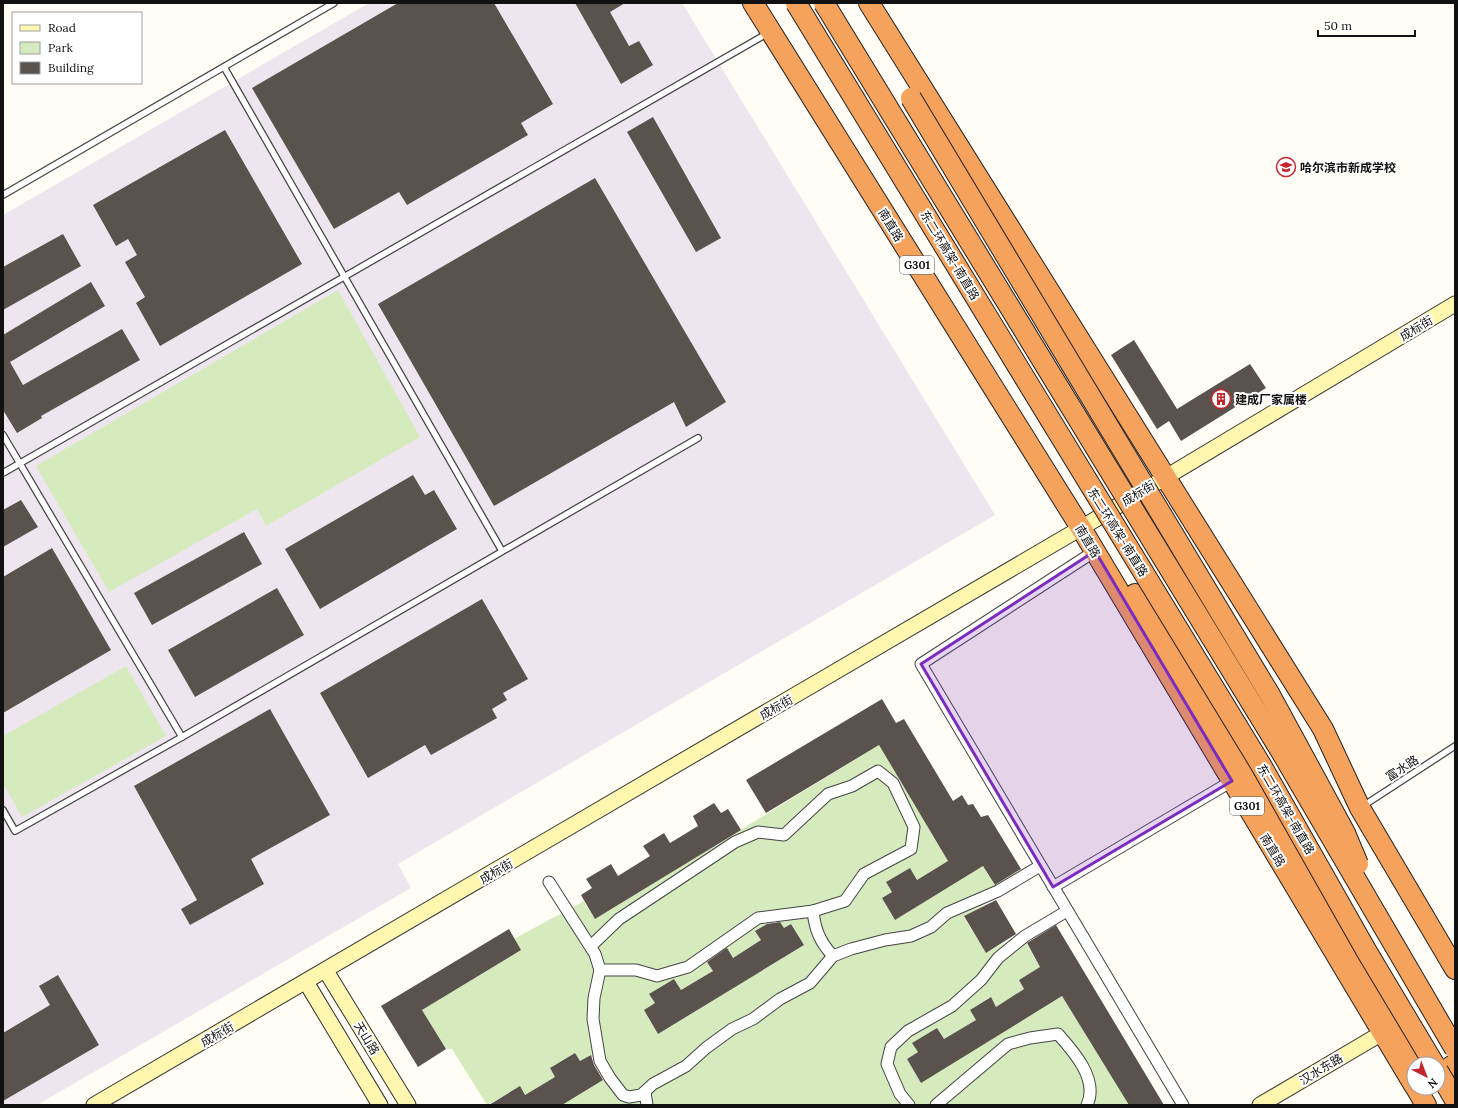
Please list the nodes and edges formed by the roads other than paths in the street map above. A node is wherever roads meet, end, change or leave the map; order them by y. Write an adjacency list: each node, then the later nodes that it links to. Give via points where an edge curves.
1 (334, 3): 7 (lane)
2 (752, 3): 6 (highway, 南直路 / G301)
3 (796, 3): 39 (highway, 东二环高架-南直路, bridge, via 1261,765)
4 (824, 3): 29 (highway, 东二环高架-南直路, bridge, via 1277,746)
5 (868, 3): 15 (highway); 29 (highway, bridge, via 911,98 1270,694 1345,833)
6 (770, 31): 9 (lane); 16 (highway, 南直路 / G301)
7 (224, 67): 8 (lane); 9 (lane)
8 (3, 195)
9 (343, 276): 13 (lane); 17 (lane)
10 (1455, 304): 15 (street, 成标街)
11 (3, 435): 13 (lane)
12 (698, 438): 17 (lane)
13 (20, 464): 14 (lane); 19 (lane)
14 (3, 473)
15 (1166, 476): 16 (street, 成标街); 22 (highway, via 1323,729)
16 (1081, 528): 18 (highway, 南直路 / G301); 33 (street, 成标街)
17 (502, 551): 19 (lane)
18 (1095, 551): 21 (highway, 南直路 / G301); 24 (street, via 921,664); 38 (highway, via 1125,577 1164,638)
19 (182, 737): 23 (lane, via 15,831)
20 (1455, 746): 22 (lane, 富水路)
21 (1232, 781): 26 (street); 36 (highway, 南直路 / G301)
22 (1360, 808): 32 (highway)
23 (3, 810)
24 (1040, 866): 26 (street); 31 (street, via 998,891 947,912 931,927 911,936 885,940)
25 (549, 882): 34 (street, via 595,954)
26 (1053, 887): 28 (street)
27 (813, 911): 30 (street, via 845,902 864,874 911,849 914,827 893,783 878,770 852,786 828,794 784,835 758,832 735,842 620,919); 31 (street, via 815,929 823,945); 34 (street, via 758,918 688,967 658,976 636,970)
28 (1067, 911): 52 (street, via 1025,936 998,958 981,980 952,1006 908,1031 891,1047 887,1064 900,1094); 55 (street)
29 (1390, 939): 37 (highway, 东二环高架-南直路, bridge)
30 (593, 944)
31 (833, 956): 44 (street, via 810,983 732,1029 686,1066 653,1084)
32 (1455, 969)
33 (326, 970): 35 (street, 成标街); 50 (street, 天山路)
34 (600, 970): 44 (street, via 593,1019 600,1061 623,1095 629,1097)
35 (306, 982): 48 (street, 成标街); 49 (street, 天山路)
36 (1382, 1033): 42 (highway, 南直路 / G301); 56 (street, 汉水东路)
37 (1455, 1049)
38 (1412, 1056)
39 (1429, 1056)
40 (1455, 1064): 41 (highway)
41 (1446, 1070)
42 (1406, 1072)
43 (1446, 1085): 47 (highway, bridge)
44 (644, 1092): 51 (street)
45 (1421, 1096): 57 (highway)
46 (1436, 1096): 58 (highway)
47 (1455, 1100)
48 (94, 1105)
49 (380, 1105)
50 (408, 1105)
51 (647, 1105)
52 (909, 1105)
53 (936, 1105): 54 (street, via 1008,1044 1058,1034 1074,1052 1086,1072 1091,1097)
54 (1088, 1105)
55 (1183, 1105)
56 (1260, 1105)
57 (1426, 1105)
58 (1441, 1105)

